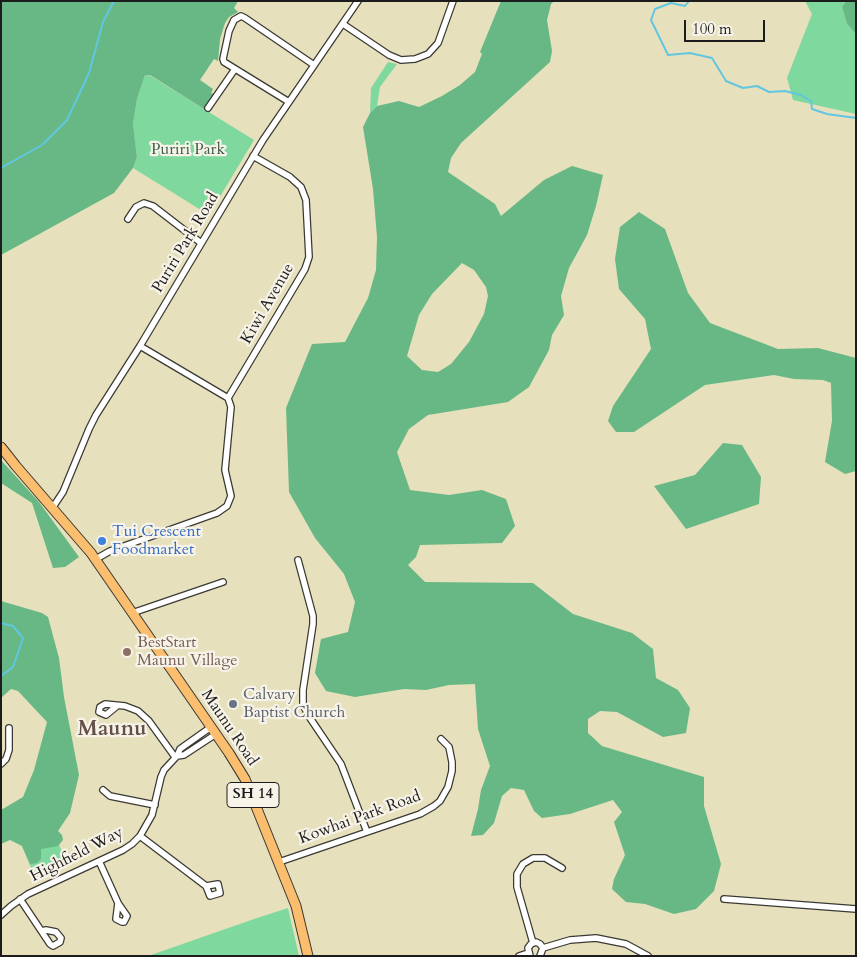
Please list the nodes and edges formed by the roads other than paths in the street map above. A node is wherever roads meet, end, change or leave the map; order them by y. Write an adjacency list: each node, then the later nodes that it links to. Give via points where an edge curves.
1 (358, 1): 3 (street, Puriri Park Road)
2 (453, 1): 3 (street, via 438,42 428,54 415,59 401,60 389,55)
3 (343, 24): 4 (street, Puriri Park Road)
4 (314, 66): 5 (street, via 241,16 234,20 229,31 223,59); 6 (street, Puriri Park Road)
5 (235, 69): 6 (street); 7 (street)
6 (289, 102): 8 (street, Puriri Park Road)
7 (208, 108)
8 (253, 156): 10 (street, Puriri Park Road); 12 (street, Kiwi Avenue, via 301,187 306,200 309,258)
9 (128, 219): 10 (street, via 136,207 144,203 153,206)
10 (201, 243): 11 (street, Puriri Park Road)
11 (140, 346): 12 (street); 14 (street, Puriri Park Road, via 96,415)
12 (228, 398): 15 (street, via 231,407 225,470 232,496 227,506 217,514 110,551)
13 (1, 446): 14 (main road, Maunu Road / SH 14)
14 (53, 508): 15 (main road, Maunu Road / SH 14)
15 (96, 559): 18 (main road, Maunu Road / SH 14)
16 (298, 560): 27 (street, via 313,616 302,697 304,710 341,764)
17 (223, 582): 18 (street)
18 (132, 613): 21 (main road, Maunu Road / SH 14)
19 (117, 706): 23 (street, via 143,714)
20 (9, 728): 24 (street, via 9,750)
21 (214, 730): 23 (street, Highfield Way, via 184,755); 30 (main road, Maunu Road / SH 14, via 245,779)
22 (441, 739): 27 (street, Kowhai Park Road, via 449,747 452,771 440,801 427,811)
23 (176, 756): 26 (street, Highfield Way, via 161,777)
24 (1, 764)
25 (103, 790): 26 (street, via 110,796)
26 (155, 805): 28 (street, Highfield Way)
27 (367, 832): 30 (street, Kowhai Park Road)
28 (140, 836): 29 (street, Highfield Way, via 123,850); 32 (street)
29 (99, 861): 33 (street, Highfield Way); 35 (street)
30 (279, 862): 42 (main road, Maunu Road / SH 14, via 296,906)
31 (562, 868): 39 (street, via 545,858 533,858 516,874)
32 (206, 886)
33 (20, 899): 37 (street, Highfield Way); 38 (street)
34 (724, 900): 36 (street)
35 (118, 903)
36 (856, 909)
37 (1, 915)
38 (42, 931)
39 (533, 942): 40 (street); 41 (street, via 528,948)
40 (543, 948): 44 (street); 45 (street, via 570,940 596,938 626,944)
41 (529, 954): 43 (street)
42 (308, 956)
43 (519, 956)
44 (540, 956)
45 (648, 956)

